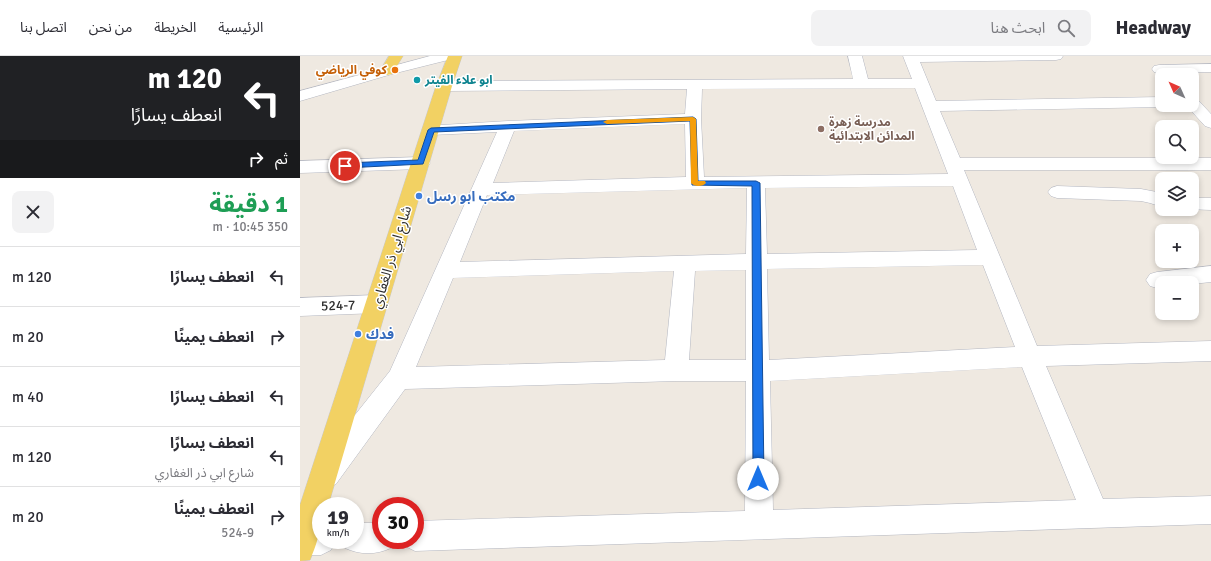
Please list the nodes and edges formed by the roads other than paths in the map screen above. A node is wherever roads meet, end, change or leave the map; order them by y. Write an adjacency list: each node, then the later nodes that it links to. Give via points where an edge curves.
1 (396, 56): 9 (main road)
2 (447, 56): 9 (street)
3 (455, 56): 13 (main road, شارع ابي ذر الغفاري)
4 (855, 56): 10 (street)
5 (1056, 56): 6 (street)
6 (910, 57): 11 (street)
7 (1199, 68): 8 (street)
8 (1211, 68)
9 (387, 71): 14 (street)
10 (861, 82): 11 (street); 12 (street)
11 (921, 83): 18 (street)
12 (695, 85): 13 (street); 20 (street)
13 (444, 86): 23 (main road, شارع ابي ذر الغفاري)
14 (300, 96)
15 (1211, 101): 17 (street)
16 (1155, 102): 18 (street)
17 (1199, 102)
18 (930, 106): 27 (street)
19 (1199, 110): 21 (street)
20 (693, 119): 22 (street); 28 (street)
21 (1211, 123)
22 (508, 126): 23 (street); 30 (street)
23 (431, 130): 24 (main road, شارع ابي ذر الغفاري)
24 (421, 163): 26 (street); 41 (main road, شارع ابي ذر الغفاري)
25 (1211, 164): 27 (street)
26 (300, 167)
27 (957, 172): 29 (street); 35 (street)
28 (695, 183): 29 (street); 30 (street)
29 (756, 183): 36 (street)
30 (481, 189): 38 (street)
31 (1057, 192): 32 (street)
32 (1155, 197)
33 (1199, 204): 34 (street)
34 (1211, 204)
35 (991, 257): 36 (street); 44 (street)
36 (756, 262): 37 (street); 46 (street)
37 (685, 263): 38 (street); 45 (street)
38 (446, 270): 47 (street)
39 (1211, 274): 40 (street)
40 (1193, 276)
41 (377, 304): 42 (street, 524-7); 48 (main road, شارع ابي ذر الغفاري)
42 (300, 307)
43 (1211, 351): 44 (street)
44 (1030, 356): 46 (street); 50 (street)
45 (676, 370): 46 (street); 47 (street)
46 (757, 371): 51 (street)
47 (399, 378): 48 (street)
48 (322, 479): 53 (main road, شارع ابي ذر الغفاري)
49 (1211, 510): 50 (street)
50 (1095, 513): 51 (street)
51 (759, 525): 52 (street)
52 (424, 536)
53 (306, 543)

